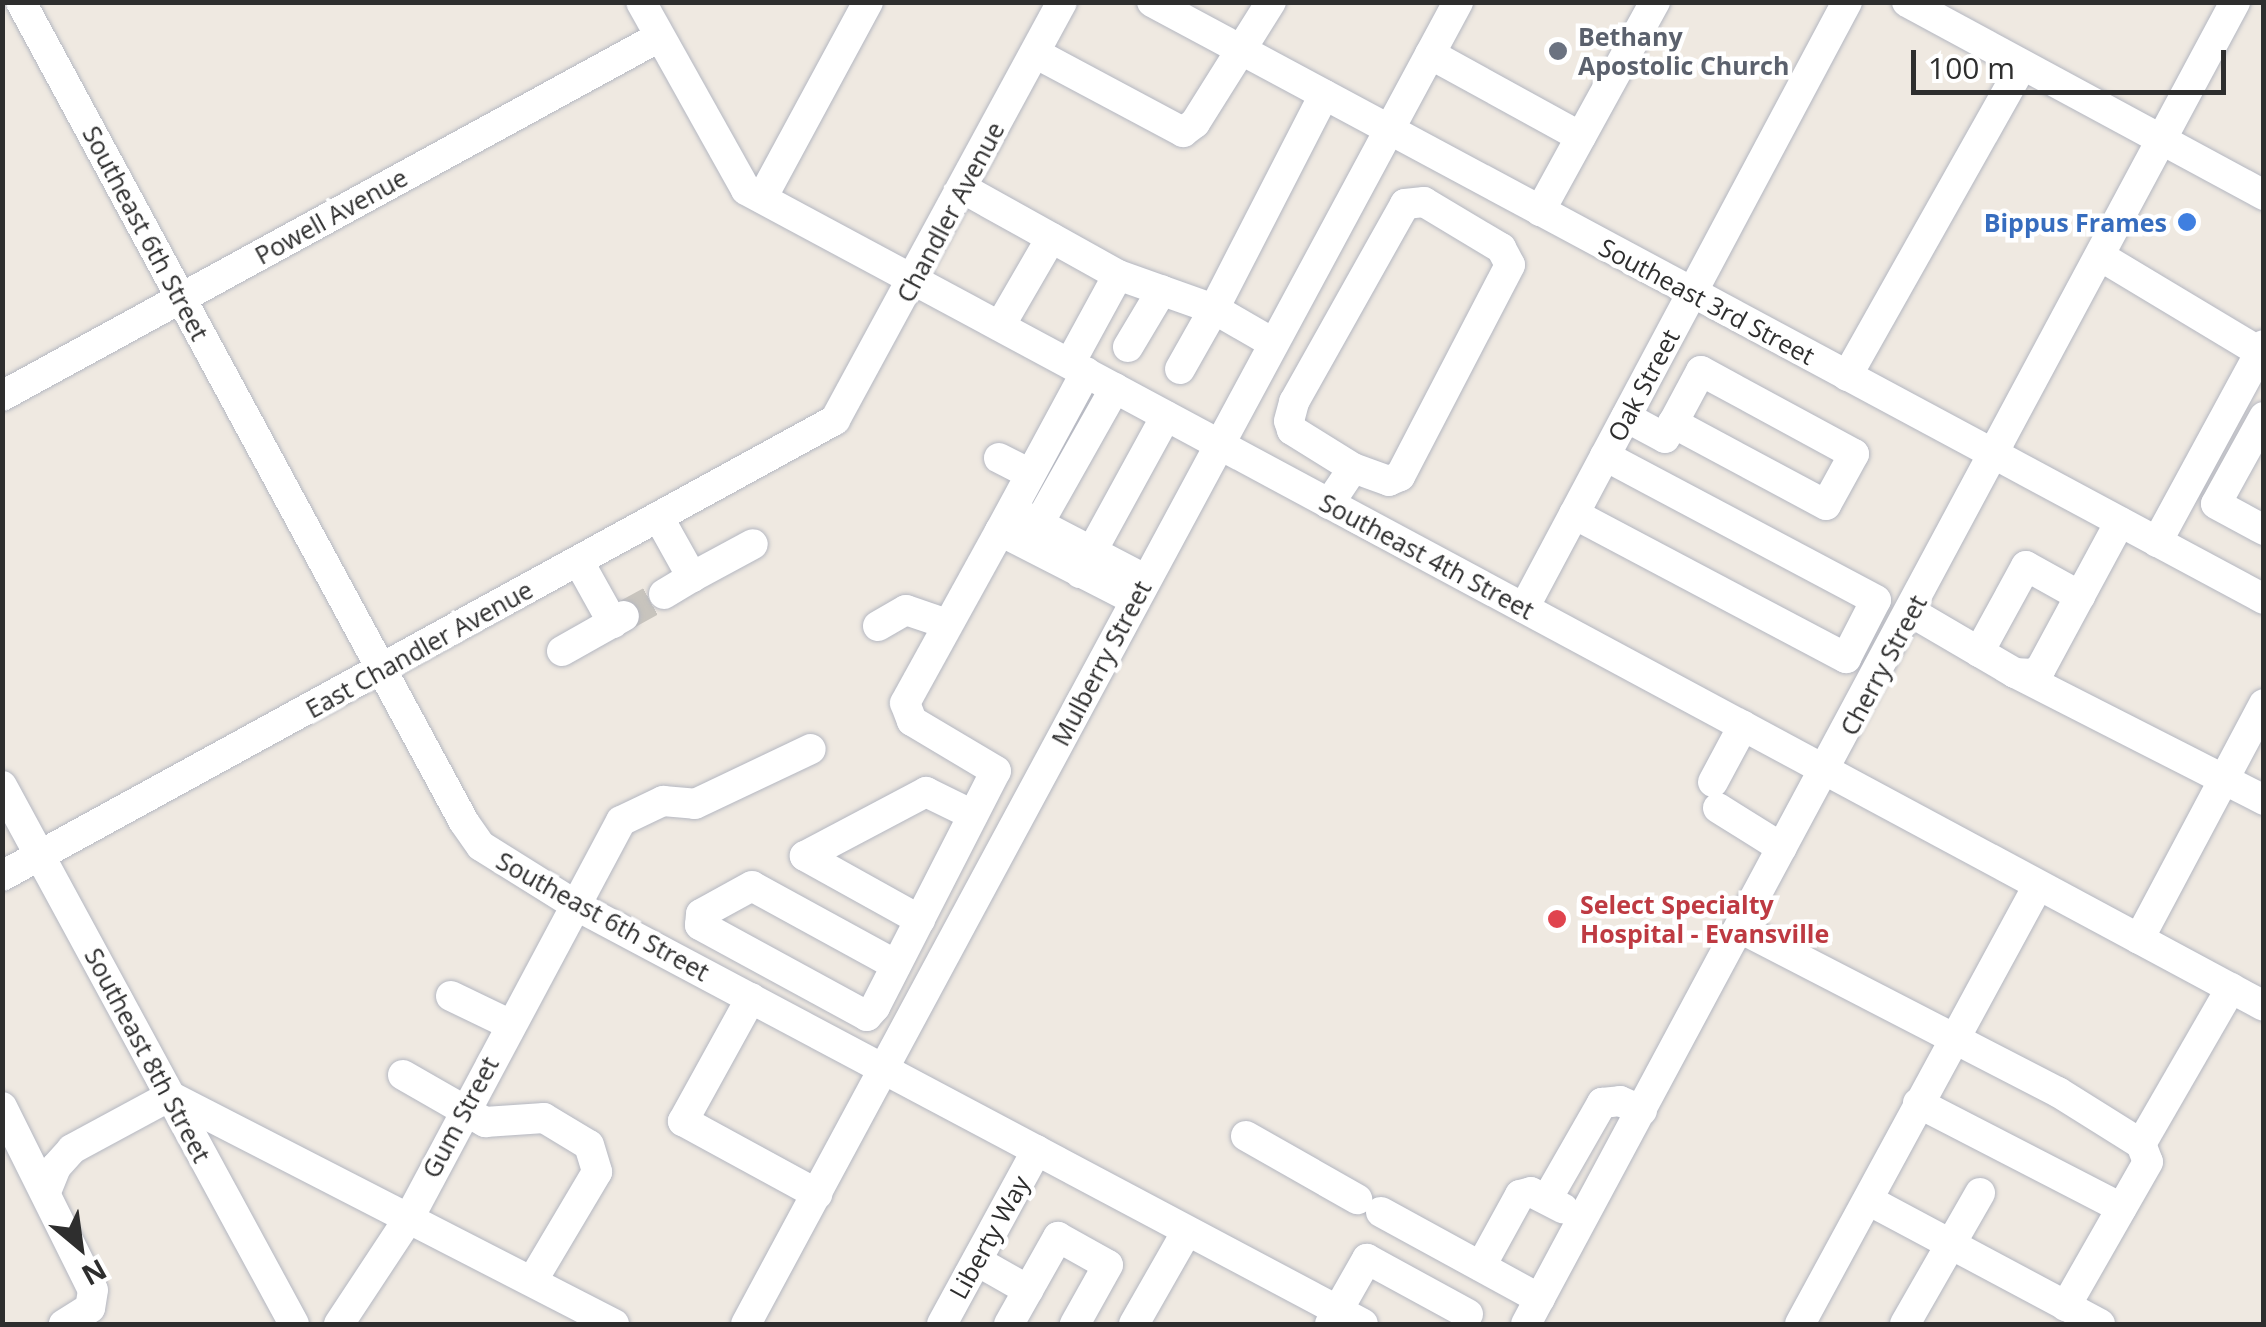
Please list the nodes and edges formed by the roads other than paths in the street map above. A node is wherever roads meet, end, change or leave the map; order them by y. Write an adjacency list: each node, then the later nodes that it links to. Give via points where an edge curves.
1 (641, 2): 12 (street, Southeast 4th Street)
2 (868, 2): 23 (street)
3 (1062, 2): 14 (street, Chandler Avenue)
4 (1152, 2): 13 (street, Southeast 3rd Street)
5 (1270, 2): 13 (street)
6 (1458, 2): 15 (street, Mulberry Street)
7 (1655, 2): 19 (street)
8 (1847, 2): 30 (street, Oak Street)
9 (1907, 2): 16 (street)
10 (2235, 2): 20 (street, Cherry Street)
11 (22, 3): 31 (street, Southeast 6th Street)
12 (659, 37): 23 (street, Southeast 4th Street, via 740,184); 31 (street, Powell Avenue)
13 (1240, 50): 14 (street, via 1196,123 1183,132); 17 (street, Southeast 3rd Street)
14 (1035, 53): 21 (street, Chandler Avenue)
15 (1430, 54): 18 (street, Mulberry Street); 19 (street)
16 (2022, 65): 20 (street); 39 (street)
17 (1324, 96): 18 (street, Southeast 3rd Street); 32 (street)
18 (1388, 130): 24 (street, Southeast 3rd Street); 34 (street, Mulberry Street)
19 (1580, 137): 24 (street)
20 (2161, 140): 22 (street); 26 (street, Cherry Street)
21 (962, 188): 25 (street); 28 (street, Chandler Avenue)
22 (2264, 195)
23 (762, 198): 28 (street, Southeast 4th Street)
24 (1540, 212): 30 (street, Southeast 3rd Street)
25 (1051, 238): 27 (street); 33 (street)
26 (2100, 256): 36 (street); 49 (street, Cherry Street)
27 (1118, 275): 29 (street); 37 (street)
28 (914, 279): 33 (street, Southeast 4th Street); 45 (street, Chandler Avenue)
29 (1162, 290): 32 (street); 35 (street)
30 (1692, 293): 39 (street, Southeast 3rd Street); 43 (street, Oak Street)
31 (181, 298): 41 (street, Powell Avenue); 76 (street, Southeast 6th Street)
32 (1214, 309): 34 (street); 38 (street)
33 (1000, 326): 37 (street, Southeast 4th Street)
34 (1273, 343): 47 (street, Mulberry Street)
35 (1128, 347)
36 (2262, 348): 60 (street)
37 (1078, 368): 40 (street, Southeast 4th Street); 52 (street)
38 (1180, 370)
39 (1846, 376): 49 (street, Southeast 3rd Street)
40 (1115, 388): 42 (street, Southeast 4th Street); 58 (street)
41 (2, 396)
42 (1166, 416): 47 (street, Southeast 4th Street); 63 (street)
43 (1626, 417): 46 (street, via 1665,438); 48 (street, Oak Street)
44 (2264, 417): 59 (street, via 2216,504)
45 (835, 420): 55 (street, East Chandler Avenue)
46 (1673, 423): 46 (street, via 1702,371 1854,454 1826,505)
47 (1218, 444): 53 (street, Southeast 4th Street); 65 (street, Mulberry Street)
48 (1605, 456): 54 (street, Oak Street); 70 (street, via 1876,600)
49 (1995, 456): 57 (street, Southeast 3rd Street); 72 (street, Cherry Street)
50 (999, 458): 52 (street)
51 (1352, 468): 51 (street, via 1292,430 1294,402 1405,204 1424,202 1501,248 1510,265 1400,476 1390,481); 53 (street)
52 (1030, 474): 56 (street)
53 (1329, 504): 69 (street, Southeast 4th Street)
54 (1574, 514): 69 (street, Oak Street); 70 (street, via 1846,658)
55 (660, 518): 62 (street, East Chandler Avenue); 64 (street)
56 (1005, 520): 58 (street); 63 (street); 71 (street)
57 (2120, 522): 60 (street, Southeast 3rd Street); 67 (street)
58 (1039, 523): 63 (street)
59 (2264, 530)
60 (2157, 542): 68 (street, Southeast 3rd Street)
61 (753, 544): 64 (street)
62 (579, 562): 74 (street, via 618,619); 76 (street, East Chandler Avenue)
63 (1086, 562): 65 (street)
64 (692, 577): 66 (street)
65 (1140, 590): 92 (street, Mulberry Street)
66 (664, 594)
67 (2080, 596): 75 (street, via 2026,566); 77 (street, via 2041,668)
68 (2264, 599)
69 (1524, 608): 79 (street, Southeast 4th Street)
70 (1865, 622): 72 (street)
71 (947, 624): 73 (street, via 906,610); 85 (street, via 905,703 912,721 996,771)
72 (1904, 625): 75 (street); 81 (street, Cherry Street)
73 (878, 626)
74 (562, 651)
75 (1979, 652): 77 (street)
76 (382, 669): 87 (street, East Chandler Avenue); 90 (street, Southeast 6th Street, via 481,846)
77 (2016, 673): 82 (street)
78 (2264, 704): 82 (street)
79 (1743, 726): 81 (street, Southeast 4th Street); 86 (street, via 1716,795)
80 (811, 749): 90 (street, Gum Street, via 695,804 663,801 621,821)
81 (1826, 770): 86 (street, Cherry Street); 89 (street, Southeast 4th Street)
82 (2224, 779): 84 (street); 94 (street)
83 (2, 786): 87 (street, Southeast 8th Street)
84 (2264, 800)
85 (974, 815): 91 (street); 91 (street, via 926,792 806,856)
86 (1782, 848): 93 (street, Cherry Street)
87 (40, 856): 88 (street, East Chandler Avenue); 104 (street, Southeast 8th Street)
88 (2, 876)
89 (2038, 885): 94 (street, Southeast 4th Street); 101 (street)
90 (576, 906): 98 (street, Southeast 6th Street); 100 (street, Gum Street)
91 (926, 907): 92 (street); 95 (street)
92 (969, 914): 102 (street, Mulberry Street)
93 (1740, 928): 101 (street); 108 (street, Cherry Street)
94 (2138, 939): 96 (street, Southeast 4th Street)
95 (896, 966): 95 (street, via 867,1016 700,926 701,914 752,886)
96 (2230, 988): 99 (street, Southeast 4th Street); 110 (street)
97 (451, 996): 100 (street)
98 (750, 998): 102 (street, Southeast 6th Street); 114 (street, via 683,1120)
99 (2264, 1006)
100 (510, 1024): 107 (street, Gum Street)
101 (1952, 1040): 105 (street); 110 (street, via 2058,1092)
102 (886, 1070): 111 (street, Southeast 6th Street); 114 (street, Mulberry Street)
103 (403, 1076): 107 (street)
104 (170, 1096): 112 (street, via 72,1150); 118 (street); 132 (street, Southeast 8th Street)
105 (1918, 1103): 116 (street); 117 (street)
106 (2, 1107): 112 (street)
107 (464, 1109): 118 (street, Gum Street); 124 (street, via 485,1122 544,1118 576,1134 595,1157 597,1172)
108 (1642, 1111): 115 (street, via 1620,1101 1602,1103); 119 (street, Cherry Street)
109 (1246, 1136): 123 (street)
110 (2141, 1144): 117 (street, via 2148,1162)
111 (1037, 1150): 120 (street, Southeast 6th Street); 122 (street, Liberty Way)
112 (46, 1192): 131 (street, via 93,1290 90,1308)
113 (1980, 1193): 121 (street)
114 (816, 1194): 135 (street, Mulberry Street)
115 (1547, 1199): 119 (street); 123 (street, via 1520,1195)
116 (1868, 1200): 121 (street); 140 (street)
117 (2121, 1208): 126 (street)
118 (409, 1218): 124 (street); 133 (street, Gum Street)
119 (1584, 1220): 127 (street, Cherry Street)
120 (1186, 1230): 130 (street, Southeast 6th Street); 139 (street)
121 (1951, 1245): 126 (street); 141 (street)
122 (977, 1261): 125 (street); 136 (street, Liberty Way)
123 (1481, 1266): 127 (street)
124 (533, 1280): 129 (street)
125 (1028, 1290): 137 (street); 138 (street, via 1058,1237 1108,1265)
126 (2066, 1306): 142 (street)
127 (1533, 1312)
128 (1468, 1314): 130 (street, via 1367,1259)
129 (578, 1316): 134 (street)
130 (1343, 1320)
131 (64, 1324)
132 (294, 1324)
133 (339, 1324)
134 (614, 1324)
135 (746, 1324)
136 (942, 1324)
137 (1009, 1324)
138 (1076, 1324)
139 (1135, 1324)
140 (1800, 1324)
141 (1905, 1324)
142 (2100, 1324)

